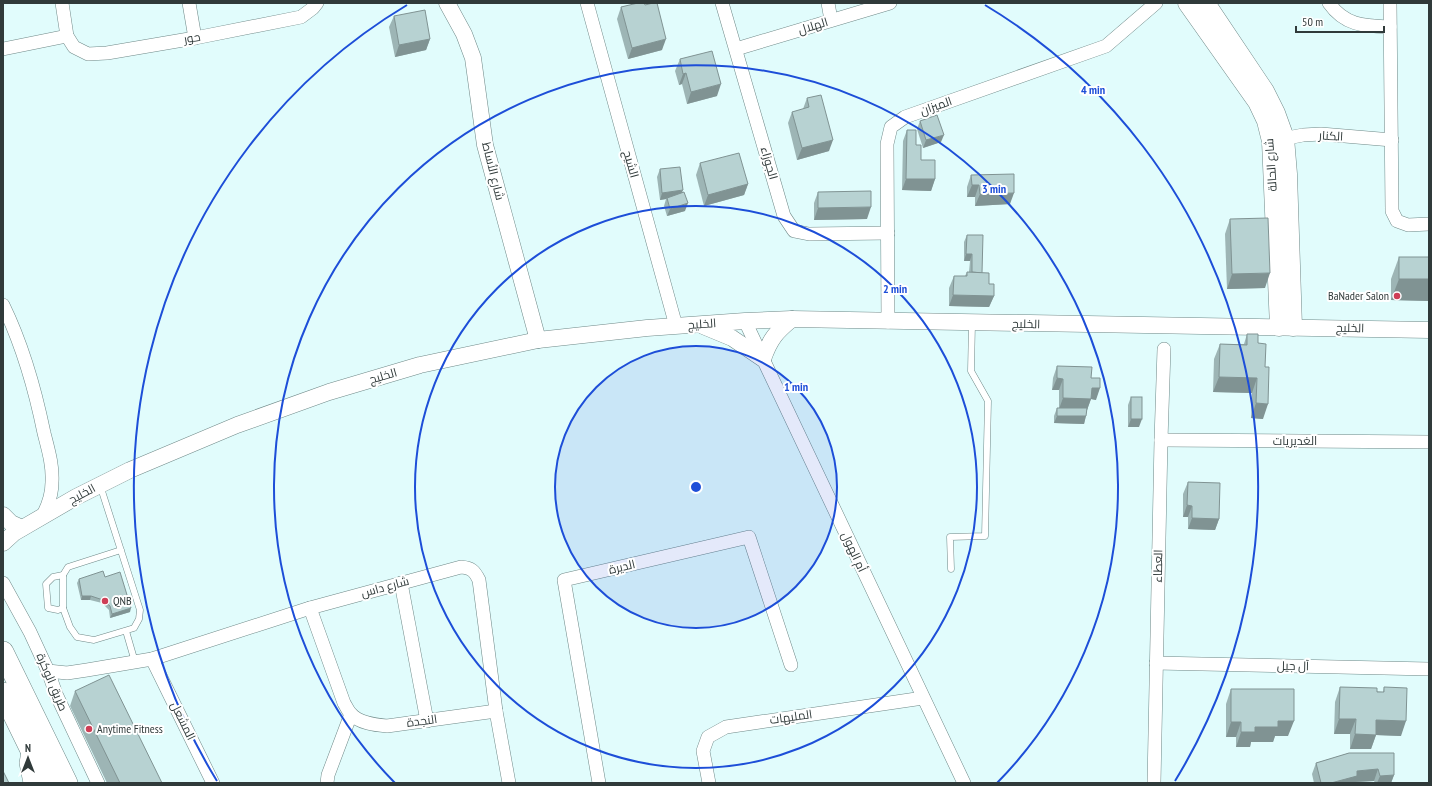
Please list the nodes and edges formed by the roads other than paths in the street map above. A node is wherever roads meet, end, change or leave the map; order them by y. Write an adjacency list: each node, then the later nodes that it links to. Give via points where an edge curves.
1 (62, 3): 16 (street)
2 (189, 3): 17 (street)
3 (317, 3): 17 (street, حور, via 301,17)
4 (446, 3): 33 (street, شارع الأساط, via 464,34 473,58 485,146)
5 (587, 3): 30 (street, الشيح)
6 (722, 3): 19 (street, الجوزاء)
7 (828, 3): 14 (street)
8 (890, 3): 14 (street, الهلال)
9 (1156, 3): 23 (street, الميزان, via 1106,46 905,117 891,127 887,144)
10 (1188, 3): 20 (main road, شارع الحالة, via 1257,102)
11 (1206, 3): 20 (main road, شارع الحالة, via 1265,91 1276,113)
12 (1329, 3): 15 (street, via 1342,17 1354,24)
13 (1390, 3): 15 (street)
14 (831, 20): 19 (street, الهلال)
15 (1390, 27): 21 (street)
16 (67, 36): 17 (street, حور, via 74,47 88,54); 18 (street)
17 (195, 38)
18 (3, 49)
19 (736, 49): 23 (street, الجوزاء, via 784,216 794,231 809,234)
20 (1278, 140): 21 (street, الكنار, via 1321,134); 31 (main road, شارع الحالة)
21 (1392, 140): 22 (street, via 1392,211 1397,221 1408,225)
22 (1429, 224)
23 (888, 233): 27 (street, الميزان)
24 (3, 305): 40 (street, via 29,372 51,467 51,491)
25 (792, 319): 26 (street, الخليج); 27 (street, الخليج); 35 (street, via 774,335)
26 (745, 321): 29 (street, الخليج); 35 (street, أم الهول)
27 (888, 322): 28 (street, الخليج)
28 (972, 323): 31 (street, الخليج); 43 (lane, via 971,371 988,401 985,536 950,537)
29 (698, 325): 30 (street, الخليج); 35 (street, via 732,338)
30 (676, 326): 33 (street, الخليج)
31 (1286, 327): 32 (street, الخليج)
32 (1429, 330)
33 (538, 340): 38 (street, الخليج, via 420,365 329,392 237,425)
34 (1164, 349): 36 (street, العطاء)
35 (764, 358): 60 (street, أم الهول)
36 (1161, 440): 37 (street, الغديريات); 53 (street, العطاء)
37 (1429, 442)
38 (100, 485): 40 (street, الخليج); 42 (lane)
39 (3, 515): 41 (street, via 11,523)
40 (42, 517): 41 (street, الخليج)
41 (10, 534)
42 (121, 550): 44 (lane, via 68,567); 49 (lane, via 140,610 134,628)
43 (951, 569)
44 (63, 575): 47 (lane); 47 (lane, via 53,577 46,584 48,608)
45 (3, 583): 57 (street, طريق الوكرة)
46 (401, 583): 48 (street, شارع داس); 61 (street, شارع داس, via 461,567 475,571 479,580); 63 (street)
47 (63, 608): 49 (lane, via 77,637 94,640)
48 (310, 608): 51 (street, شارع داس); 62 (street, via 340,693)
49 (126, 631): 52 (lane)
50 (3, 652): 67 (highway)
51 (152, 659): 52 (street, شارع داس); 69 (street, المشعل)
52 (135, 662): 56 (street, شارع داس)
53 (1156, 664): 55 (street, آل جيل); 75 (street, العطاء)
54 (791, 665): 72 (street, الديرة, via 749,537 564,580)
55 (1429, 669)
56 (87, 670): 57 (street, شارع داس, via 67,673); 59 (street, شارع داس, via 62,683)
57 (48, 671): 59 (street, طريق الوكرة)
58 (3, 693): 64 (highway)
59 (56, 694): 68 (street, طريق الوكرة)
60 (923, 698): 73 (street, المليهات, via 726,727 708,737 703,751); 74 (street, أم الهول)
61 (496, 711): 63 (street, النجدة); 71 (street, شارع داس)
62 (351, 714): 63 (street, النجدة, via 374,725); 70 (street)
63 (427, 721)
64 (30, 745): 65 (street, via 26,763); 66 (highway)
65 (30, 783)
66 (47, 783)
67 (67, 783)
68 (98, 783)
69 (213, 783)
70 (327, 783)
71 (509, 783)
72 (599, 783)
73 (709, 783)
74 (964, 783)
75 (1154, 783)

